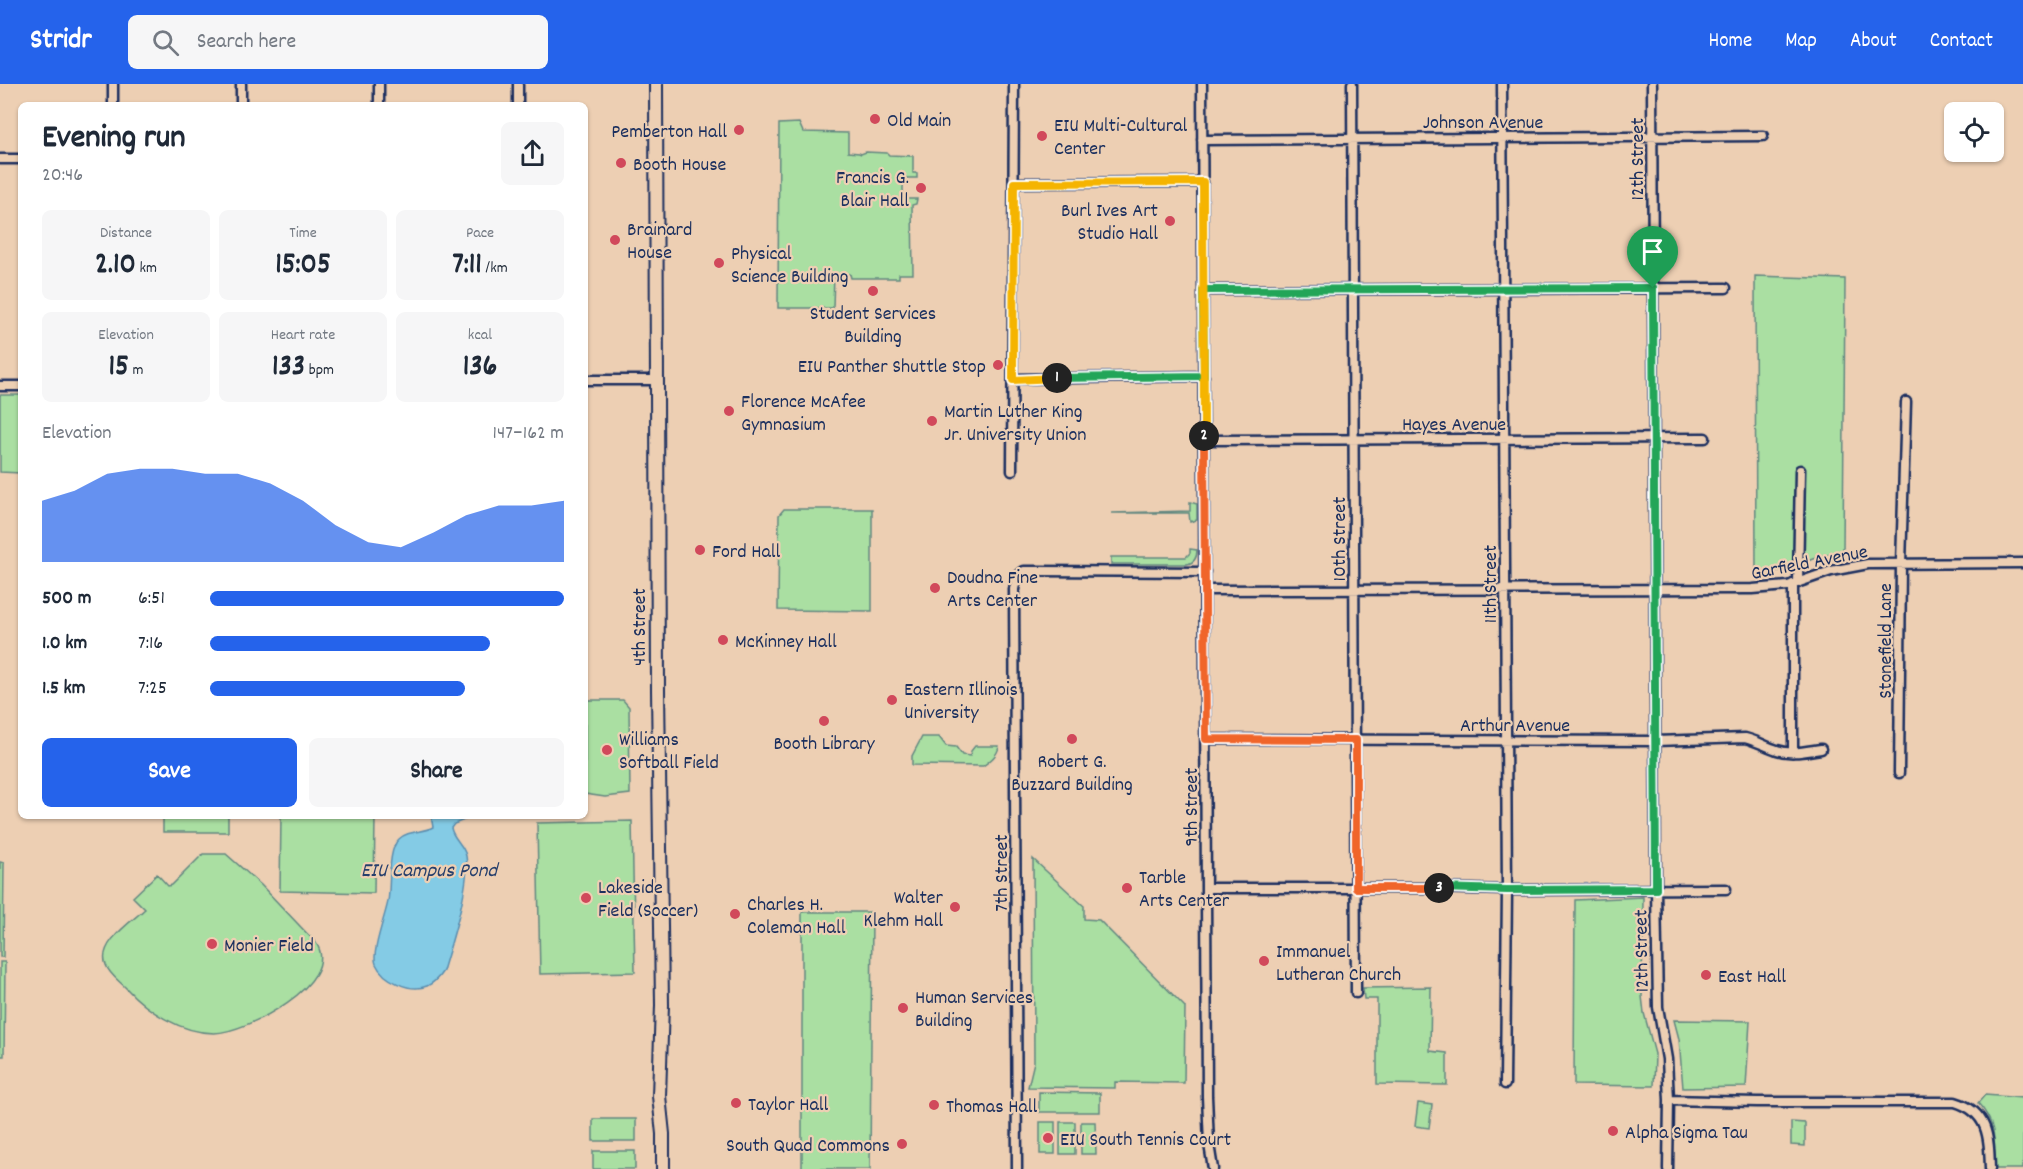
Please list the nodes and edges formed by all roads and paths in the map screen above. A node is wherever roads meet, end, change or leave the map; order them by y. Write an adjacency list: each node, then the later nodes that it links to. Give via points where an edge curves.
1 (112, 84): 11 (street)
2 (241, 84): 12 (street)
3 (379, 84): 13 (street)
4 (518, 84): 14 (street)
5 (656, 84): 30 (street, 4th Street)
6 (1014, 84): 23 (street)
7 (1202, 84): 19 (street, 9th Street)
8 (1352, 84): 18 (street, 10th Street)
9 (1502, 84): 17 (street, 11th Street)
10 (1652, 84): 15 (street, 12th Street)
11 (113, 102)
12 (241, 102)
13 (379, 102)
14 (518, 102)
15 (1653, 136): 16 (street, Johnson Avenue); 17 (street, Johnson Avenue); 25 (street, 12th Street)
16 (1763, 136)
17 (1503, 138): 18 (street, Johnson Avenue); 24 (street, 11th Street)
18 (1353, 139): 19 (street, Johnson Avenue); 27 (street, 10th Street)
19 (1202, 140): 22 (street, 9th Street)
20 (0, 159): 21 (street)
21 (18, 159)
22 (1203, 182): 23 (street); 28 (street, 9th Street)
23 (1014, 183): 31 (street)
24 (1503, 288): 25 (street); 27 (street); 38 (street, 11th Street)
25 (1653, 288): 26 (street); 36 (street, 12th Street)
26 (1726, 288)
27 (1353, 289): 28 (street); 40 (street, 10th Street)
28 (1203, 290): 29 (street, 9th Street)
29 (1204, 376): 31 (street); 39 (street, 9th Street)
30 (657, 380): 32 (street); 66 (street, 4th Street, via 662,995 659,1096)
31 (1013, 380): 42 (street)
32 (588, 381)
33 (0, 386): 34 (street)
34 (18, 386)
35 (1906, 402): 44 (street, Stonefield Lane)
36 (1654, 438): 37 (street, Hayes Avenue); 38 (street, Hayes Avenue); 50 (street, 12th Street)
37 (1705, 438)
38 (1504, 439): 40 (street, Hayes Avenue); 49 (street, 11th Street)
39 (1204, 440): 40 (street, Hayes Avenue); 45 (street, 9th Street)
40 (1354, 440): 48 (street, 10th Street)
41 (1800, 470): 46 (street)
42 (1012, 471)
43 (2023, 563): 44 (street, Garfield Avenue)
44 (1901, 564): 46 (street, Garfield Avenue, via 1849,566); 57 (street, Stonefield Lane)
45 (1205, 572): 47 (street, 9th Street); 67 (street, 7th Street, via 1024,571 1017,577)
46 (1796, 584): 50 (street, Garfield Avenue, via 1769,589); 56 (street)
47 (1205, 590): 48 (street, Garfield Avenue); 51 (street, 9th Street)
48 (1355, 590): 49 (street, Garfield Avenue); 52 (street, 10th Street)
49 (1505, 590): 50 (street, Garfield Avenue); 53 (street, 11th Street)
50 (1655, 590): 54 (street, 12th Street)
51 (1206, 739): 52 (street, Arthur Avenue); 58 (street, 9th Street)
52 (1356, 740): 53 (street, Arthur Avenue); 59 (street, 10th Street)
53 (1506, 741): 54 (street, Arthur Avenue); 62 (street, 11th Street)
54 (1656, 741): 56 (street, Arthur Avenue, via 1745,738); 60 (street, 12th Street)
55 (1821, 749): 56 (street, Arthur Avenue)
56 (1793, 752)
57 (1899, 773)
58 (1207, 888): 59 (street); 68 (street, 9th Street, via 1207,1096)
59 (1356, 888): 62 (street); 63 (street, 10th Street)
60 (1656, 889): 61 (street); 62 (street); 65 (street, 12th Street, via 1658,1007)
61 (1726, 889)
62 (1507, 890): 64 (street, 11th Street)
63 (1356, 993)
64 (1505, 1084)
65 (1669, 1100): 69 (street, 12th Street); 70 (street, via 1955,1102 1981,1118 1989,1141)
66 (663, 1169)
67 (1017, 1169)
68 (1213, 1169)
69 (1668, 1169)
70 (1990, 1169)

